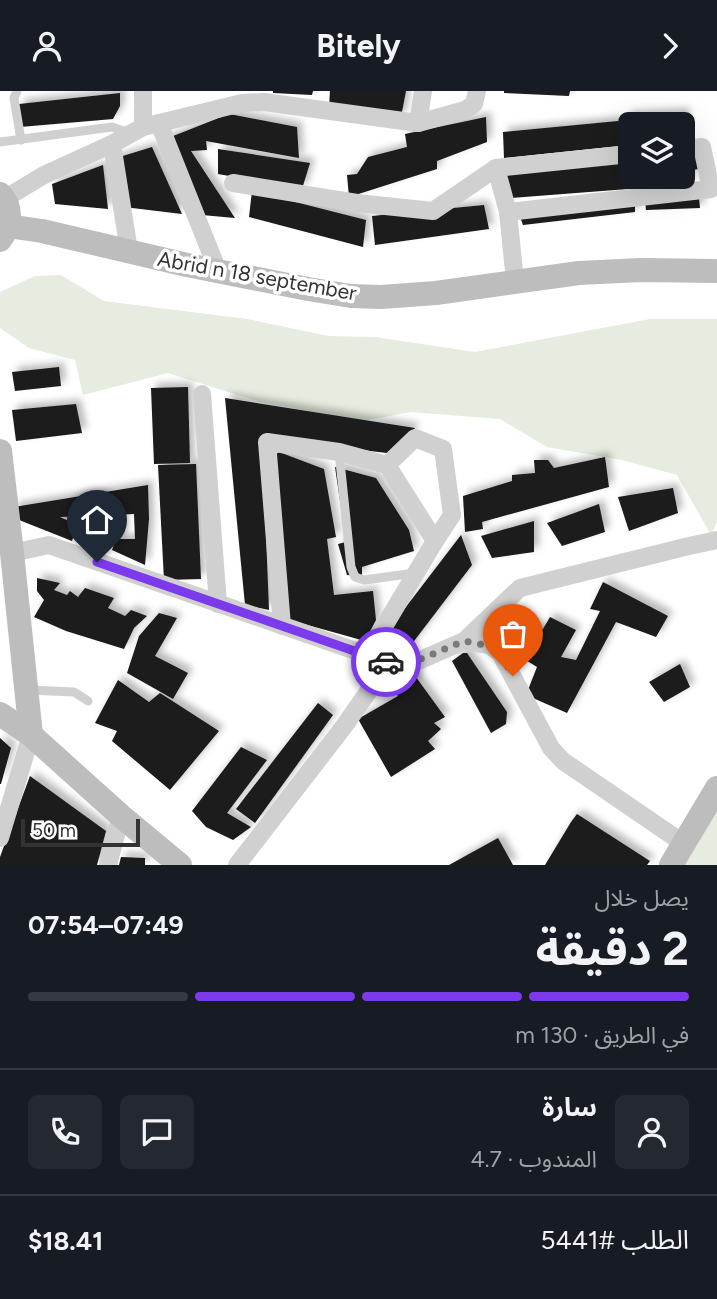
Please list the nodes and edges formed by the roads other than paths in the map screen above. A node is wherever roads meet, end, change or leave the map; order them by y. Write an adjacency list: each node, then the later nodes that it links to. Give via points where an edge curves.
1 (17, 91): 10 (lane, via 14,98)
2 (143, 91): 9 (street)
3 (319, 91): 7 (street)
4 (423, 91): 8 (street)
5 (477, 91): 8 (street, via 474,104 466,110)
6 (265, 97): 7 (street); 9 (street)
7 (314, 109): 8 (street)
8 (418, 123)
9 (145, 128): 10 (lane, via 112,127); 12 (street); 21 (street)
10 (21, 140): 11 (lane)
11 (0, 142)
12 (112, 144): 17 (street); 20 (street)
13 (695, 148): 18 (street, via 702,147 711,189)
14 (618, 155): 15 (street)
15 (496, 168): 16 (street, via 432,211 357,204); 18 (street)
16 (233, 183)
17 (2, 196): 19 (street, via 9,215)
18 (508, 212): 23 (street)
19 (4, 233): 20 (street, Abrid n 18 september, via 42,231)
20 (129, 251): 21 (street, Abrid n 18 september)
21 (218, 271): 23 (street, Abrid n 18 september, via 361,296 425,294)
22 (717, 271): 23 (street, Abrid n 18 september, via 579,273)
23 (515, 281)
24 (202, 394): 32 (street)
25 (0, 451): 30 (street)
26 (339, 452): 27 (street); 31 (lane, via 355,577 364,580); 33 (street, via 267,442)
27 (387, 465): 29 (street); 29 (street, via 415,438 443,449 452,515)
28 (717, 540): 34 (street, via 520,588)
29 (435, 541): 31 (street)
30 (12, 553): 32 (street, via 49,545); 37 (street)
31 (416, 573): 35 (street)
32 (218, 604): 33 (street)
33 (282, 626): 35 (street)
34 (464, 641): 36 (street); 44 (street, via 500,653 551,748 563,761)
35 (367, 655): 36 (street)
36 (402, 667): 47 (street, via 377,679)
37 (26, 690): 38 (lane, via 74,692); 40 (street)
38 (88, 701)
39 (0, 714): 40 (street)
40 (31, 735): 42 (street); 43 (street)
41 (717, 788): 44 (street)
42 (121, 816): 45 (street); 46 (street)
43 (0, 838)
44 (683, 843): 48 (street)
45 (172, 862)
46 (108, 865)
47 (237, 865)
48 (670, 865)

